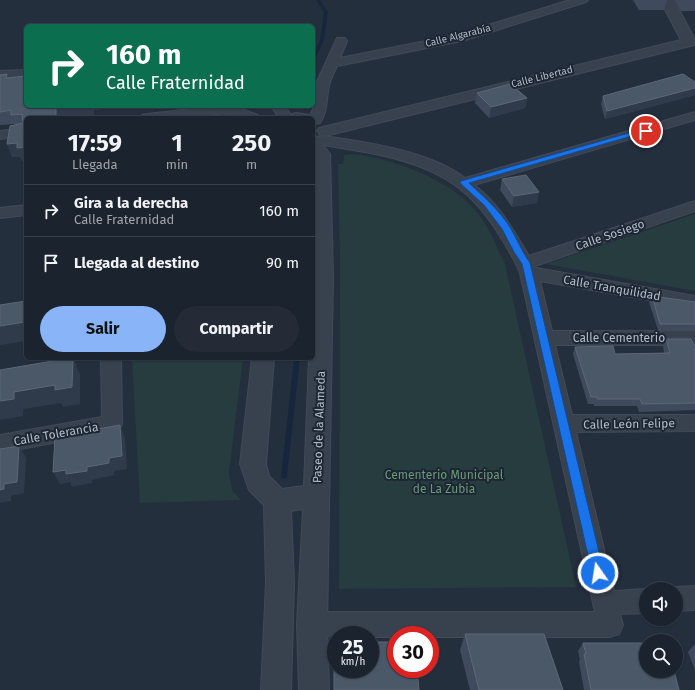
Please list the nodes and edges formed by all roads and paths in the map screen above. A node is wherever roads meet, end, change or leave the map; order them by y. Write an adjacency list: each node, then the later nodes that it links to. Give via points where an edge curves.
1 (582, 0): 5 (street, Calle Algarabía, via 458,38)
2 (667, 0): 4 (street)
3 (341, 41): 5 (street)
4 (692, 43): 13 (street, Calle Libertad)
5 (332, 63): 13 (street, via 322,86)
6 (24, 75): 7 (street)
7 (0, 76)
8 (216, 108): 10 (street)
9 (226, 108): 11 (street)
10 (161, 116)
11 (247, 116)
12 (695, 116): 16 (street)
13 (315, 131): 16 (street, via 426,162); 29 (street, Paseo de la Alameda, via 321,154 323,276)
14 (24, 132): 15 (street)
15 (0, 135)
16 (463, 183): 20 (street, via 487,203 506,228)
17 (695, 206): 20 (street, Calle Sosiego)
18 (24, 210): 19 (street)
19 (0, 213)
20 (527, 268): 21 (street, Calle Tranquilidad); 22 (street)
21 (695, 302)
22 (544, 338): 23 (street, Calle Cementerio); 27 (street)
23 (695, 338)
24 (111, 360): 28 (street, Calle Tolerancia, via 112,424)
25 (263, 360): 30 (street, via 253,464 258,482)
26 (695, 423): 27 (street, Calle León Felipe)
27 (563, 424): 34 (street)
28 (0, 444)
29 (317, 496): 30 (street, Paseo de la Alameda); 36 (street, Paseo de la Alameda)
30 (278, 502): 35 (street)
31 (695, 598): 32 (street)
32 (683, 599)
33 (639, 600): 34 (street)
34 (605, 602): 36 (street, via 610,625)
35 (279, 623): 36 (street); 37 (street)
36 (312, 624): 38 (street, Paseo de la Alameda)
37 (276, 690)
38 (314, 690)

